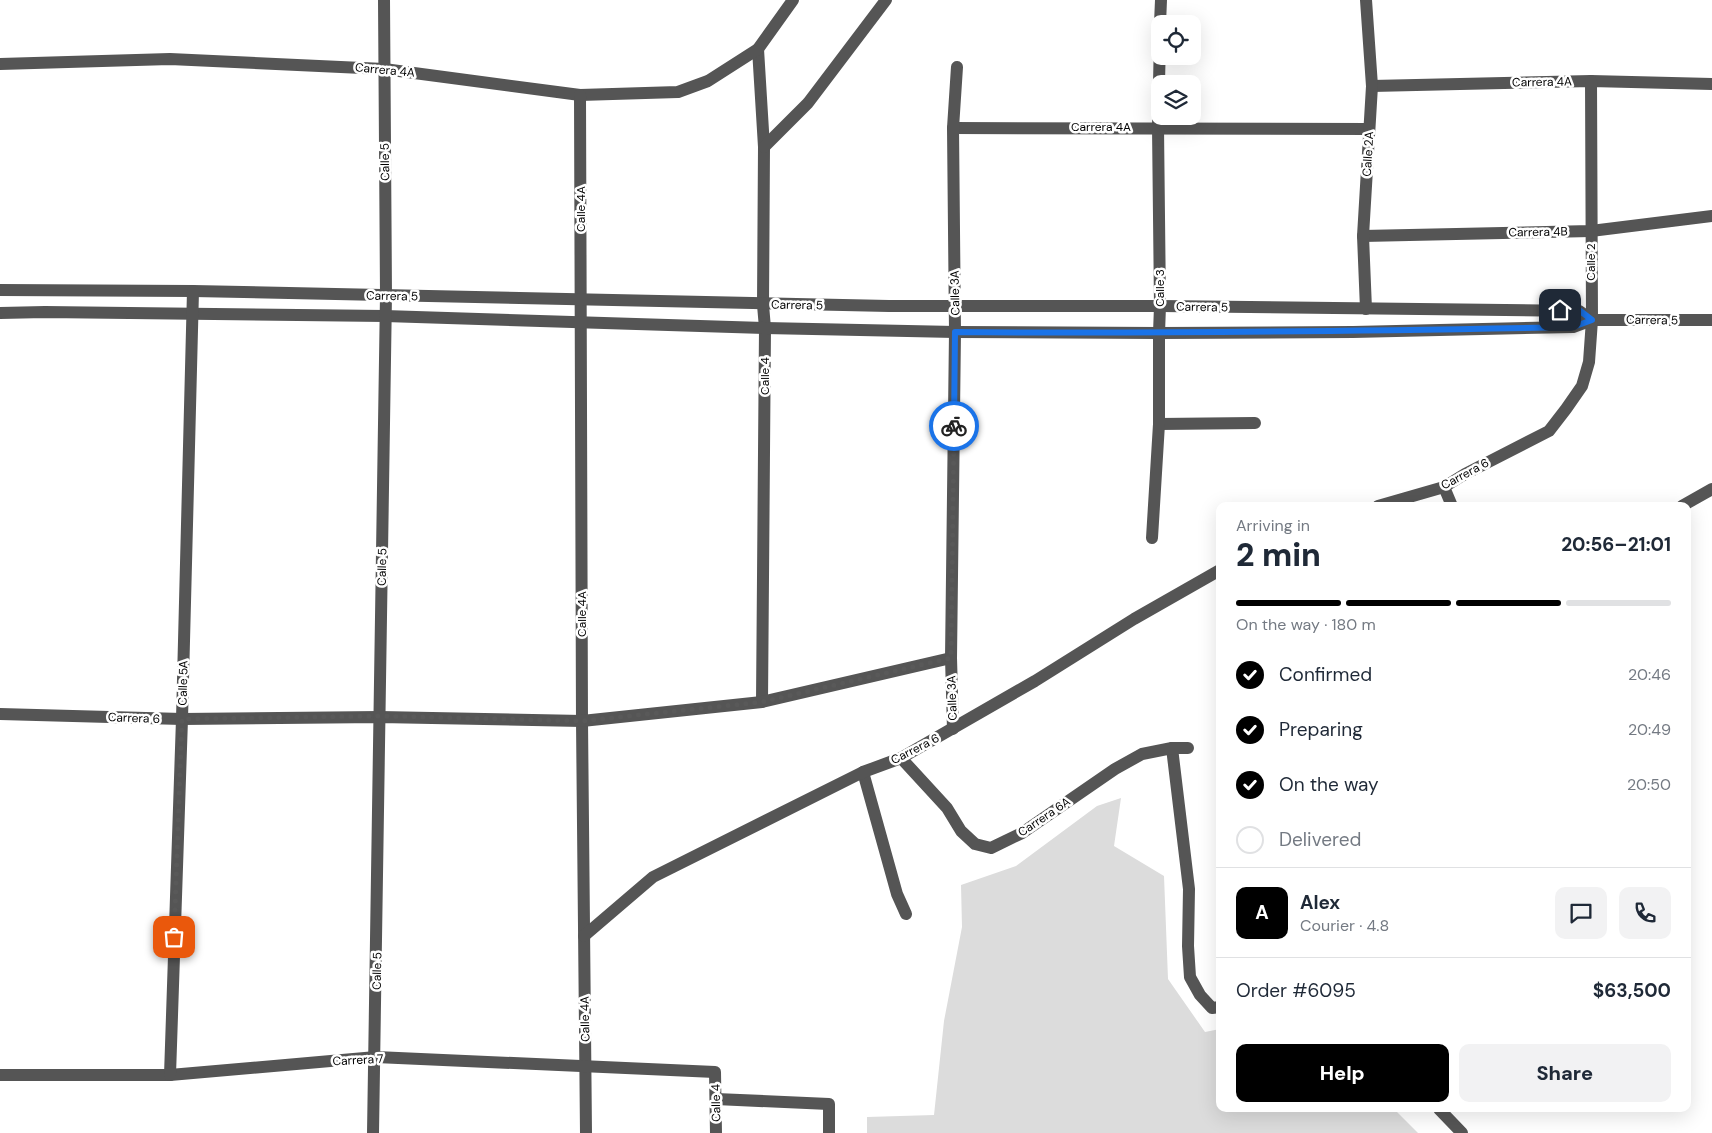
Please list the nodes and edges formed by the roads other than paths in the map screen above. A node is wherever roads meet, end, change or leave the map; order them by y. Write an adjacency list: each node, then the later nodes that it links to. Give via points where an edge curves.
1 (384, 0): 11 (street, Calle 5)
2 (793, 0): 7 (street)
3 (886, 0): 19 (street, via 808,102)
4 (1161, 0): 6 (street)
5 (1366, 0): 14 (street, Calle 2A)
6 (1160, 15)
7 (758, 49): 15 (street, Carrera 4A, via 708,81 678,92); 19 (street, Calle 4)
8 (0, 64): 11 (street, Carrera 4A, via 170,59)
9 (1159, 65): 16 (street, Calle 3)
10 (957, 67): 17 (street, Calle 3A)
11 (384, 69): 15 (street, Carrera 4A); 25 (street, Calle 5)
12 (1590, 82): 13 (street, Carrera 4A); 14 (street, Carrera 4A); 21 (street, Calle 2)
13 (1712, 84)
14 (1372, 86): 18 (street, Calle 2A)
15 (580, 95): 26 (street, Calle 4A)
16 (1158, 127): 17 (street, Carrera 4A); 18 (street, Carrera 4A); 28 (street, Calle 3)
17 (953, 128): 29 (street, Calle 3A)
18 (1369, 129): 22 (street, Calle 2A)
19 (764, 147): 27 (street, Calle 4)
20 (1712, 216): 21 (street, Carrera 4B)
21 (1591, 231): 22 (street, Carrera 4B); 34 (street, Calle 2)
22 (1363, 236): 30 (street, Calle 2A)
23 (0, 290): 24 (street, Carrera 5)
24 (193, 291): 25 (street, Carrera 5); 32 (street, Calle 5A)
25 (386, 296): 26 (street, Carrera 5); 33 (street, Calle 5)
26 (581, 300): 27 (street, Carrera 5); 36 (street, Calle 4A)
27 (763, 304): 29 (street, Carrera 5); 37 (street, Calle 4)
28 (1160, 306): 29 (street, Carrera 5); 30 (street, Carrera 5); 39 (street, Calle 3)
29 (955, 307): 38 (street, Calle 3A)
30 (1366, 309): 34 (street, Carrera 5, via 1579,310)
31 (0, 313): 32 (street, Carrera 5)
32 (192, 314): 33 (street, Carrera 5); 54 (street, Calle 5A)
33 (385, 316): 36 (street, Carrera 5); 53 (street, Calle 5)
34 (1592, 320): 35 (street, Carrera 5); 39 (street, Carrera 5, via 1573,327); 42 (street, Calle 2, via 1589,362 1582,386)
35 (1712, 320)
36 (582, 322): 37 (street, Carrera 5); 55 (street, Calle 4A)
37 (765, 328): 38 (street, Carrera 5); 51 (street, Calle 4)
38 (955, 332): 39 (street, Carrera 5); 50 (street, Calle 3A)
39 (1159, 333): 41 (street, Calle 3)
40 (1255, 423): 41 (street)
41 (1159, 424): 48 (street, Calle 3)
42 (1549, 431): 43 (street, Carrera 6)
43 (1444, 487): 45 (street, Carrera 6); 46 (street)
44 (1712, 489): 47 (street)
45 (1392, 502)
46 (1450, 502)
47 (1689, 502)
48 (1152, 538)
49 (1216, 572): 56 (street, Carrera 6)
50 (951, 658): 51 (street, Carrera 6); 56 (street, Calle 3A)
51 (762, 702): 55 (street, Carrera 6)
52 (0, 714): 54 (street, Carrera 6)
53 (380, 716): 54 (street, Carrera 6); 55 (street, Carrera 6); 64 (street, Calle 5)
54 (182, 719): 68 (street, Calle 5A)
55 (582, 721): 62 (street, Calle 4A)
56 (953, 729): 59 (street, Carrera 6)
57 (1172, 748): 58 (street, Carrera 6A); 59 (street, Carrera 6A, via 1142,754 1022,833 991,848 975,844 961,831 947,808); 63 (street, via 1189,888 1190,978 1200,995 1212,1008)
58 (1188, 748)
59 (901, 758): 60 (street, Carrera 6)
60 (863, 772): 61 (street, via 897,894); 62 (street, Carrera 6, via 653,876)
61 (906, 914)
62 (584, 936): 65 (street, Calle 4A)
63 (1216, 1008)
64 (376, 1057): 65 (street, Carrera 7); 68 (street, Carrera 7); 71 (street, Calle 5)
65 (586, 1066): 66 (street, Carrera 7); 72 (street, Calle 4A)
66 (716, 1072): 69 (street, Calle 4)
67 (0, 1075): 68 (street, Carrera 7)
68 (170, 1075)
69 (716, 1099): 73 (street, Calle 4); 74 (street, via 829,1104)
70 (1442, 1112): 75 (street)
71 (373, 1133)
72 (586, 1133)
73 (716, 1133)
74 (829, 1133)
75 (1462, 1133)

